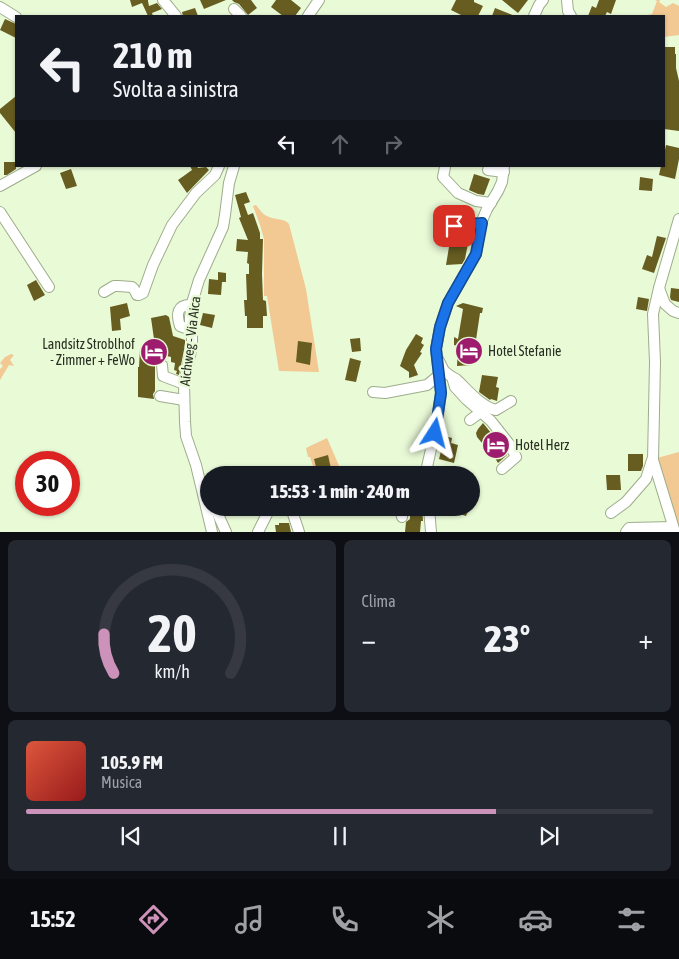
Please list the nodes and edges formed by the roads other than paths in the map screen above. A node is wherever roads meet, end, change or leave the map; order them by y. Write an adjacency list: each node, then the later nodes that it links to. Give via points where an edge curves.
1 (163, 0): 6 (street)
2 (319, 0): 7 (street)
3 (567, 0): 9 (street)
4 (539, 2): 8 (street)
5 (0, 7): 10 (street)
6 (175, 15)
7 (309, 15)
8 (534, 15)
9 (570, 15)
10 (15, 16)
11 (34, 167): 18 (street)
12 (234, 167): 17 (street, Aichweg - Via Aica)
13 (445, 167): 19 (street, via 443,177 458,193)
14 (215, 168): 17 (street); 26 (street, via 172,225 143,293 137,295 132,287 118,286)
15 (504, 169): 16 (street); 19 (street, via 502,182)
16 (488, 170)
17 (229, 183): 32 (street, Aichweg - Via Aica, via 223,227 199,280 192,305 192,346)
18 (0, 186)
19 (491, 203): 22 (street)
20 (0, 212): 24 (street)
21 (679, 219): 25 (street)
22 (482, 223): 23 (street, via 454,226); 28 (street, via 476,254 448,303 440,327)
23 (446, 235)
24 (49, 287)
25 (658, 288): 27 (street, via 665,304); 39 (street, via 653,314)
26 (104, 292)
27 (679, 314)
28 (436, 356): 30 (street); 31 (street)
29 (162, 365): 32 (street, via 163,376)
30 (438, 376): 33 (street, via 427,385 385,393); 40 (street, via 441,393)
31 (452, 377): 36 (street, via 492,409); 37 (street, via 455,387)
32 (184, 384): 35 (street, Aichweg - Via Aica)
33 (373, 392)
34 (160, 396): 35 (street)
35 (184, 400): 42 (street, Aichweg - Via Aica, via 186,436)
36 (511, 401)
37 (481, 412): 38 (street); 41 (street, via 500,432 516,457)
38 (470, 420)
39 (652, 460): 43 (street, via 646,479 626,502); 50 (street)
40 (427, 466)
41 (502, 469)
42 (200, 483)
43 (611, 513)
44 (208, 516): 51 (street, Aichweg - Via Aica)
45 (220, 516): 49 (street)
46 (266, 516): 52 (street)
47 (294, 516): 53 (street)
48 (430, 516): 54 (street)
49 (227, 529)
50 (674, 529): 55 (street, via 628,528)
51 (212, 532)
52 (258, 532)
53 (299, 532)
54 (431, 532)
55 (626, 532)

